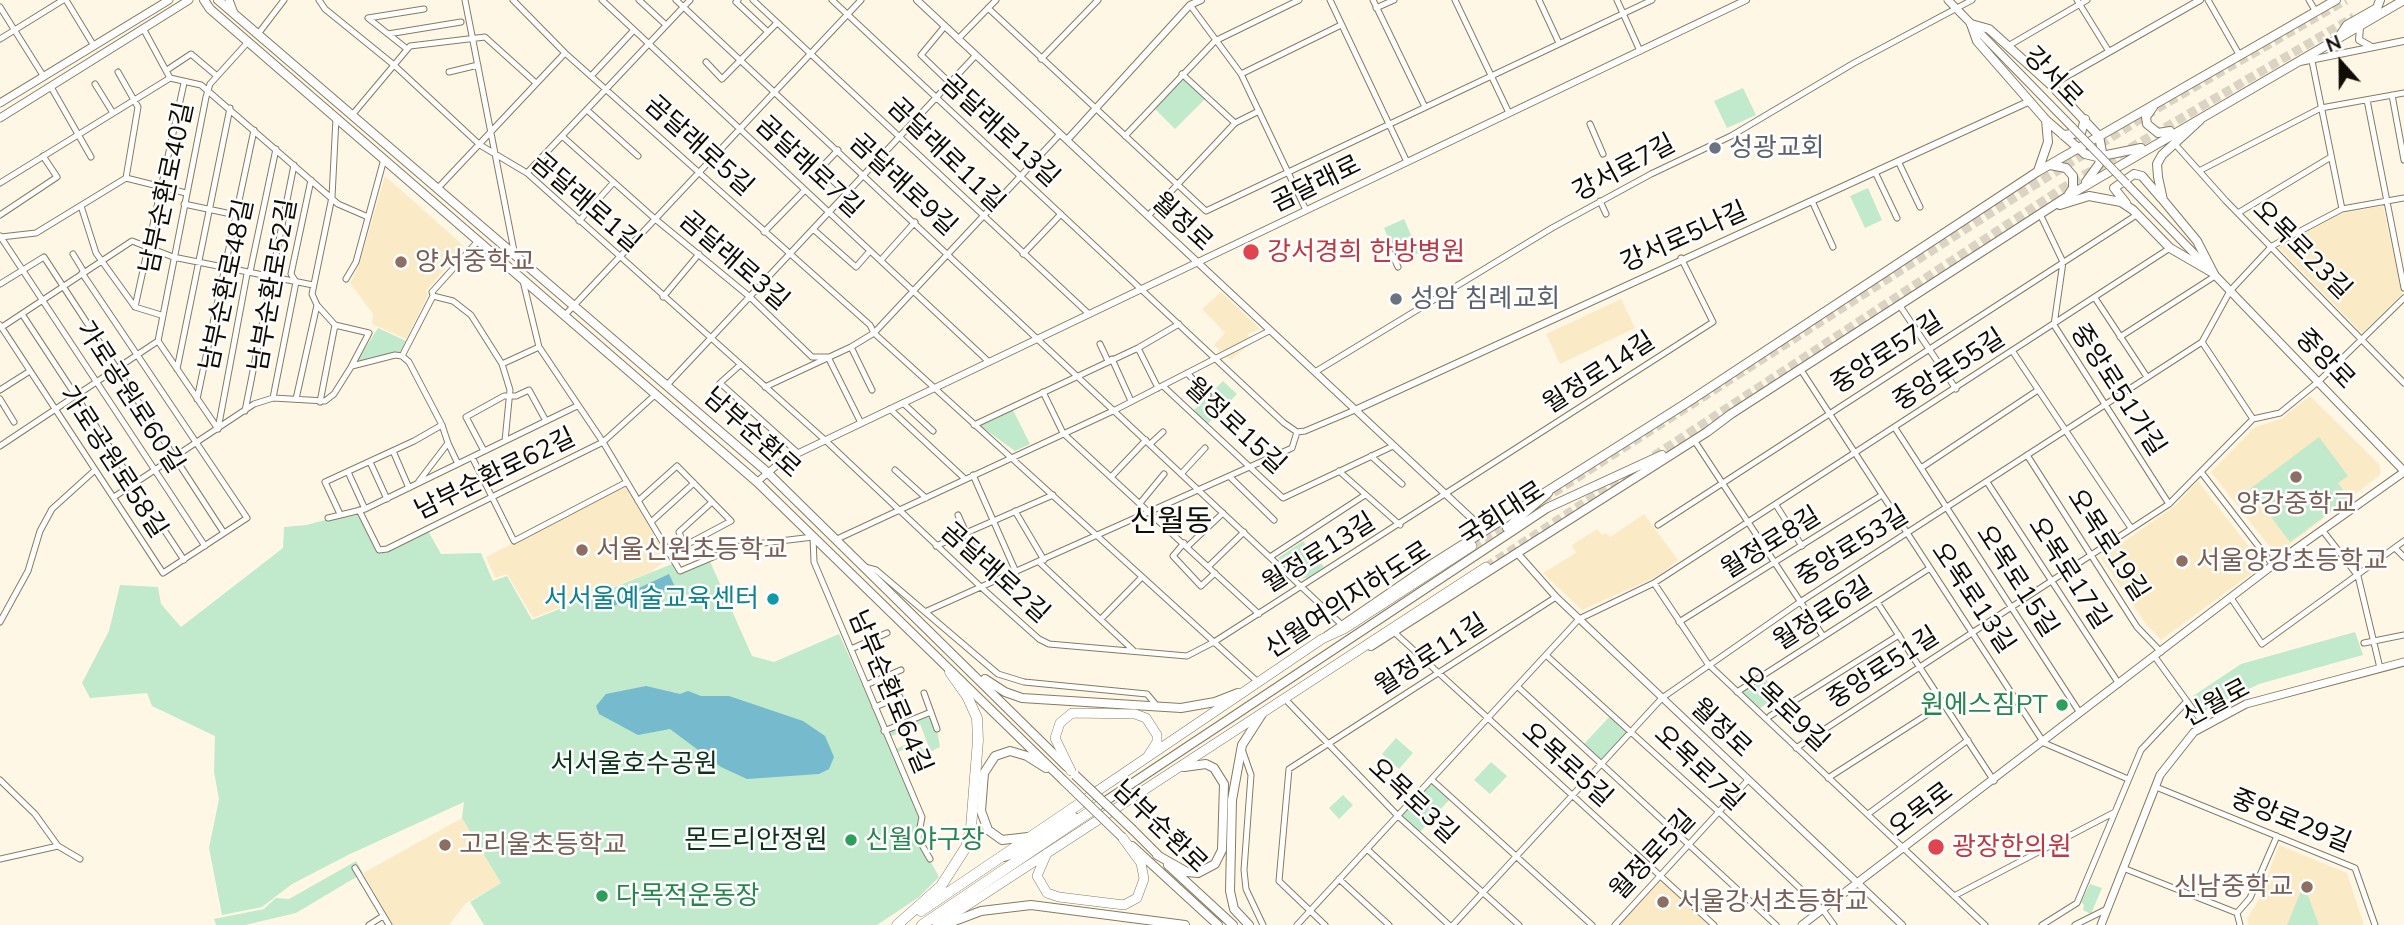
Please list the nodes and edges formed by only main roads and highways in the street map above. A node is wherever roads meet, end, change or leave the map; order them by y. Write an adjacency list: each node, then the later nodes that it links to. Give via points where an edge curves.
1 (169, 0): 14 (main road)
2 (189, 0): 16 (main road)
3 (204, 0): 37 (main road, 남부순환로)
4 (218, 0): 10 (main road, 남부순환로)
5 (229, 0): 10 (main road)
6 (1948, 0): 11 (main road, 강서로)
7 (2336, 0): 13 (main road)
8 (2380, 0): 12 (main road, via 2377,8 2347,25)
9 (2404, 0): 12 (main road)
10 (234, 14): 38 (main road, 남부순환로, via 766,471)
11 (1971, 24): 17 (main road, via 1989,29); 18 (main road, via 1977,41); 27 (main road, 강서로, bridge)
12 (2339, 37): 15 (main road)
13 (2158, 102): 19 (main road, via 2148,112 2147,124 2158,133); 20 (main road)
14 (0, 103)
15 (2212, 109): 19 (main road); 30 (main road, via 2157,164)
16 (0, 118)
17 (2085, 119): 20 (main road); 21 (main road, via 2081,133)
18 (2046, 120): 21 (main road); 26 (main road, via 2048,142)
19 (2176, 130): 22 (main road)
20 (2097, 133): 23 (main road); 24 (main road)
21 (2063, 135): 23 (main road)
22 (2150, 145): 24 (main road); 28 (main road)
23 (2078, 149): 24 (main road); 25 (main road)
24 (2101, 156): 28 (main road)
25 (2050, 165): 26 (main road); 29 (main road, via 2066,168 2073,176)
26 (2037, 172): 36 (main road)
27 (2126, 183): 33 (main road, 중앙로)
28 (2082, 187): 29 (main road)
29 (2068, 196): 31 (main road)
30 (2163, 200): 32 (main road, via 2142,176 2134,174 2114,188); 33 (main road, via 2197,241)
31 (2044, 211): 32 (main road, via 2089,197 2121,202); 34 (main road)
32 (2136, 212): 33 (main road, via 2170,248)
33 (2215, 275): 35 (main road, 중앙로)
34 (1731, 414): 43 (main road); 53 (main road, 국회대로, via 1658,458 1547,508)
35 (2404, 472): 67 (main road, 오목로, via 2273,565)
36 (1561, 482): 42 (main road); 58 (main road, 국회대로, via 1462,562 1020,852)
37 (789, 514): 38 (main road, via 788,508 794,506 811,523); 45 (main road, 남부순환로)
38 (820, 525): 41 (main road, 남부순환로)
39 (1472, 546): 42 (highway, 신월여의지하도로)
40 (1486, 567): 43 (highway, 신월여의지하도로)
41 (923, 623): 46 (main road, via 987,681 1022,698 1181,708); 49 (main road, 남부순환로)
42 (1322, 639): 46 (highway, 신월여의지하도로)
43 (1349, 659): 47 (highway, 신월여의지하도로)
44 (2404, 662): 68 (main road, 신월로, via 2246,704 2194,732 2156,787)
45 (950, 672): 51 (main road, 남부순환로); 59 (highway, via 977,718 971,828 966,847 941,886)
46 (1247, 690): 48 (highway, 신월여의지하도로)
47 (1264, 712): 50 (highway, 신월여의지하도로); 66 (main road, via 1241,747 1233,800 1230,891 1234,909)
48 (1141, 764): 49 (highway, via 1157,743 1146,718 1135,713 1080,712 1066,717 1055,738); 52 (highway, 신월여의지하도로)
49 (1073, 773): 57 (main road, 남부순환로, bridge)
50 (1166, 775): 56 (highway, 신월여의지하도로); 57 (main road, via 1198,763 1214,768 1225,792 1222,850 1214,864 1198,873 1187,872)
51 (1062, 780): 54 (main road, via 1019,752 1002,752 986,767 981,811 988,830 1012,841); 55 (main road, 남부순환로, bridge)
52 (1088, 798): 54 (highway)
53 (1097, 807): 60 (highway)
54 (1034, 834): 58 (highway)
55 (1122, 837): 56 (highway, via 1141,863 1144,879 1136,898 1124,905 1046,892 1037,876); 64 (main road, 남부순환로)
56 (1047, 852): 61 (highway, 신월여의지하도로)
57 (1157, 855): 65 (main road, 남부순환로)
58 (1002, 858): 59 (highway)
59 (898, 925)
60 (922, 925)
61 (937, 925)
62 (944, 925): 63 (main road, via 981,911 1031,905)
63 (1185, 925)
64 (1218, 925)
65 (1233, 925)
66 (1249, 925)
67 (1802, 925)
68 (2101, 925)

